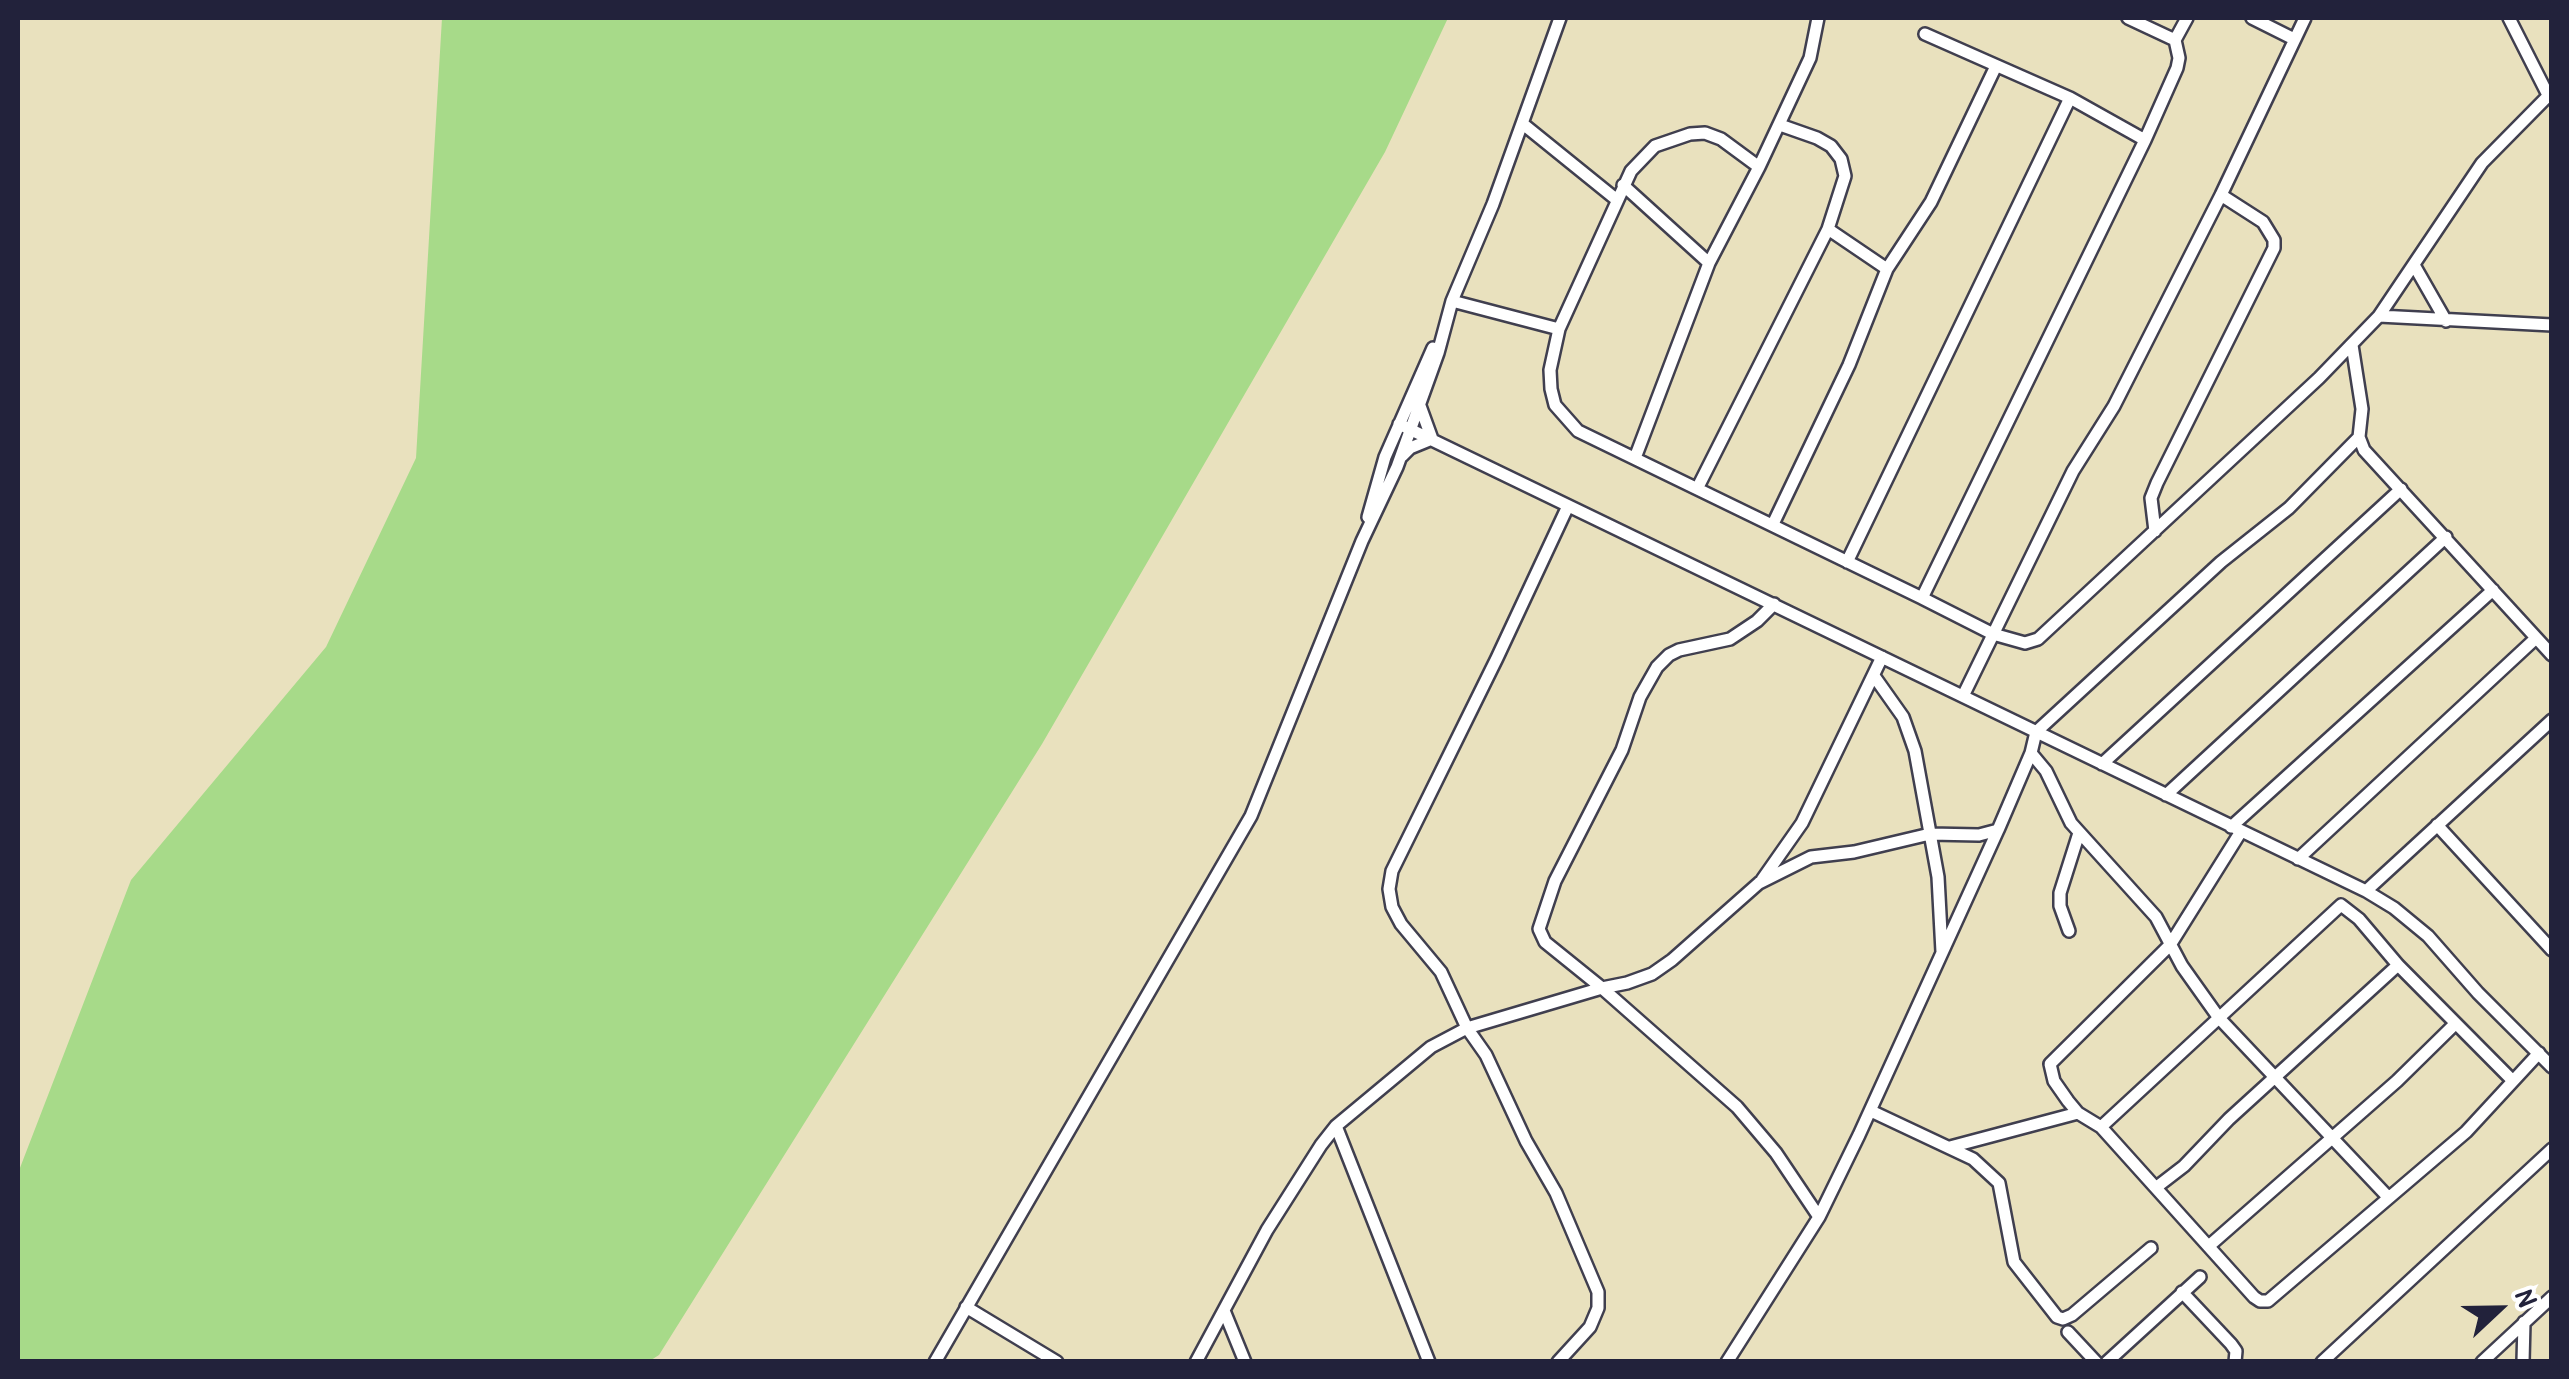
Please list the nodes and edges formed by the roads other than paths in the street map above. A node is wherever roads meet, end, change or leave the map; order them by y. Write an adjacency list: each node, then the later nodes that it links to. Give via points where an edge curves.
1 (1560, 18): 14 (street)
2 (1818, 18): 15 (street, via 1810,58)
3 (2128, 18): 9 (street)
4 (2187, 18): 9 (street)
5 (2252, 18): 10 (street)
6 (2306, 18): 10 (street)
7 (2509, 18): 12 (street)
8 (1925, 34): 11 (street)
9 (2175, 40): 16 (street, via 2180,58)
10 (2294, 40): 19 (street)
11 (1996, 66): 13 (street); 24 (street, via 1931,202)
12 (2550, 93): 23 (street, via 2472,175)
13 (2070, 98): 16 (street); 45 (street)
14 (1523, 124): 20 (street); 25 (street)
15 (1780, 125): 17 (street); 21 (street, via 1817,138 1841,160 1846,176)
16 (2146, 140): 47 (street)
17 (1758, 167): 18 (street, via 1722,139 1690,134 1656,146); 22 (street)
18 (1624, 185): 20 (street); 22 (street)
19 (2222, 194): 42 (street, via 2263,222 2274,248 2156,483); 49 (street)
20 (1617, 200): 29 (street)
21 (1828, 228): 24 (street); 38 (street)
22 (1709, 263): 37 (street)
23 (2414, 265): 26 (street); 27 (street)
24 (1886, 269): 41 (street)
25 (1452, 302): 29 (street); 30 (street)
26 (2379, 316): 27 (street); 31 (street)
27 (2446, 320): 28 (street)
28 (2552, 325)
29 (1559, 329): 37 (street, via 1550,370 1555,404 1578,431)
30 (1442, 332): 32 (street); 33 (street)
31 (2352, 345): 34 (street, via 2362,410); 42 (street)
32 (1420, 406): 33 (street); 35 (street)
33 (1405, 427): 35 (street); 36 (street); 44 (street, via 1385,457)
34 (2359, 437): 39 (street); 56 (street, via 2289,508)
35 (1432, 439): 36 (street); 40 (street)
36 (1401, 457): 44 (street)
37 (1634, 458): 38 (street)
38 (1698, 487): 41 (street)
39 (2401, 490): 43 (street); 58 (street)
40 (1568, 506): 48 (street); 78 (street, via 1392,871 1392,907 1441,972)
41 (1774, 524): 45 (street)
42 (2154, 531): 49 (street, via 2038,639)
43 (2446, 537): 46 (street); 59 (street)
44 (1362, 541): 98 (street, via 1251,816)
45 (1847, 562): 47 (street)
46 (2493, 590): 50 (street); 62 (street)
47 (1922, 598): 49 (street)
48 (1774, 604): 52 (street); 75 (street, via 1730,639 1680,650 1657,667 1555,882 1540,936)
49 (1993, 634): 54 (street)
50 (2535, 638): 51 (street); 65 (street)
51 (2552, 655)
52 (1882, 657): 53 (street); 54 (street)
53 (1874, 676): 64 (street, via 1903,717); 66 (street, via 1802,824)
54 (1963, 696): 56 (street)
55 (2552, 720): 60 (street)
56 (2036, 732): 57 (street); 58 (street)
57 (2031, 753): 61 (street); 63 (street)
58 (2102, 764): 59 (street)
59 (2166, 796): 62 (street)
60 (2437, 825): 68 (street); 72 (street)
61 (1998, 830): 64 (street); 73 (street)
62 (2235, 830): 65 (street); 71 (street)
63 (2079, 833): 70 (street, via 2060,894); 71 (street, via 2156,916)
64 (1930, 834): 66 (street, via 1811,857); 73 (street)
65 (2298, 859): 67 (street)
66 (1759, 884): 75 (street, via 1652,974)
67 (2352, 885): 68 (street); 69 (street)
68 (2366, 891): 79 (street, via 2428,936)
69 (2341, 905): 74 (street); 76 (street)
70 (2069, 930)
71 (2170, 945): 76 (street); 84 (street, via 2050,1064 2058,1089)
72 (2552, 950)
73 (1942, 956): 83 (street)
74 (2398, 965): 77 (street); 81 (street)
75 (1602, 988): 78 (street); 92 (street, via 1738,1107)
76 (2220, 1018): 81 (street); 86 (street)
77 (2455, 1024): 82 (street); 87 (street)
78 (1466, 1028): 85 (street, via 1432,1047); 107 (street, via 1556,1193 1598,1292 1590,1327)
79 (2539, 1053): 80 (street); 82 (street)
80 (2552, 1066)
81 (2276, 1077): 87 (street); 90 (street)
82 (2513, 1081): 91 (street, via 2466,1132)
83 (1871, 1111): 88 (street); 92 (street)
84 (2078, 1113): 86 (street); 88 (street)
85 (1336, 1126): 99 (street, via 1267,1230); 106 (street)
86 (2101, 1127): 90 (street)
87 (2333, 1137): 91 (street); 93 (street)
88 (1950, 1146): 94 (street, via 1999,1183 2014,1262 2057,1317 2072,1315)
89 (2552, 1149): 112 (street)
90 (2158, 1186): 93 (street)
91 (2388, 1197): 93 (street, via 2268,1301 2254,1297)
92 (1819, 1217): 108 (street)
93 (2210, 1246)
94 (2151, 1248)
95 (2200, 1277): 96 (street)
96 (2182, 1292): 110 (street); 111 (street, via 2236,1350)
97 (2552, 1296): 100 (street)
98 (966, 1307): 102 (street); 103 (street)
99 (1225, 1313): 104 (street); 105 (street)
100 (2524, 1322): 113 (street); 114 (street)
101 (2068, 1332): 109 (street)
102 (934, 1362)
103 (1057, 1362)
104 (1196, 1362)
105 (1245, 1362)
106 (1430, 1362)
107 (1558, 1362)
108 (1727, 1362)
109 (2096, 1362)
110 (2107, 1362)
111 (2235, 1362)
112 (2322, 1362)
113 (2482, 1362)
114 (2523, 1362)

